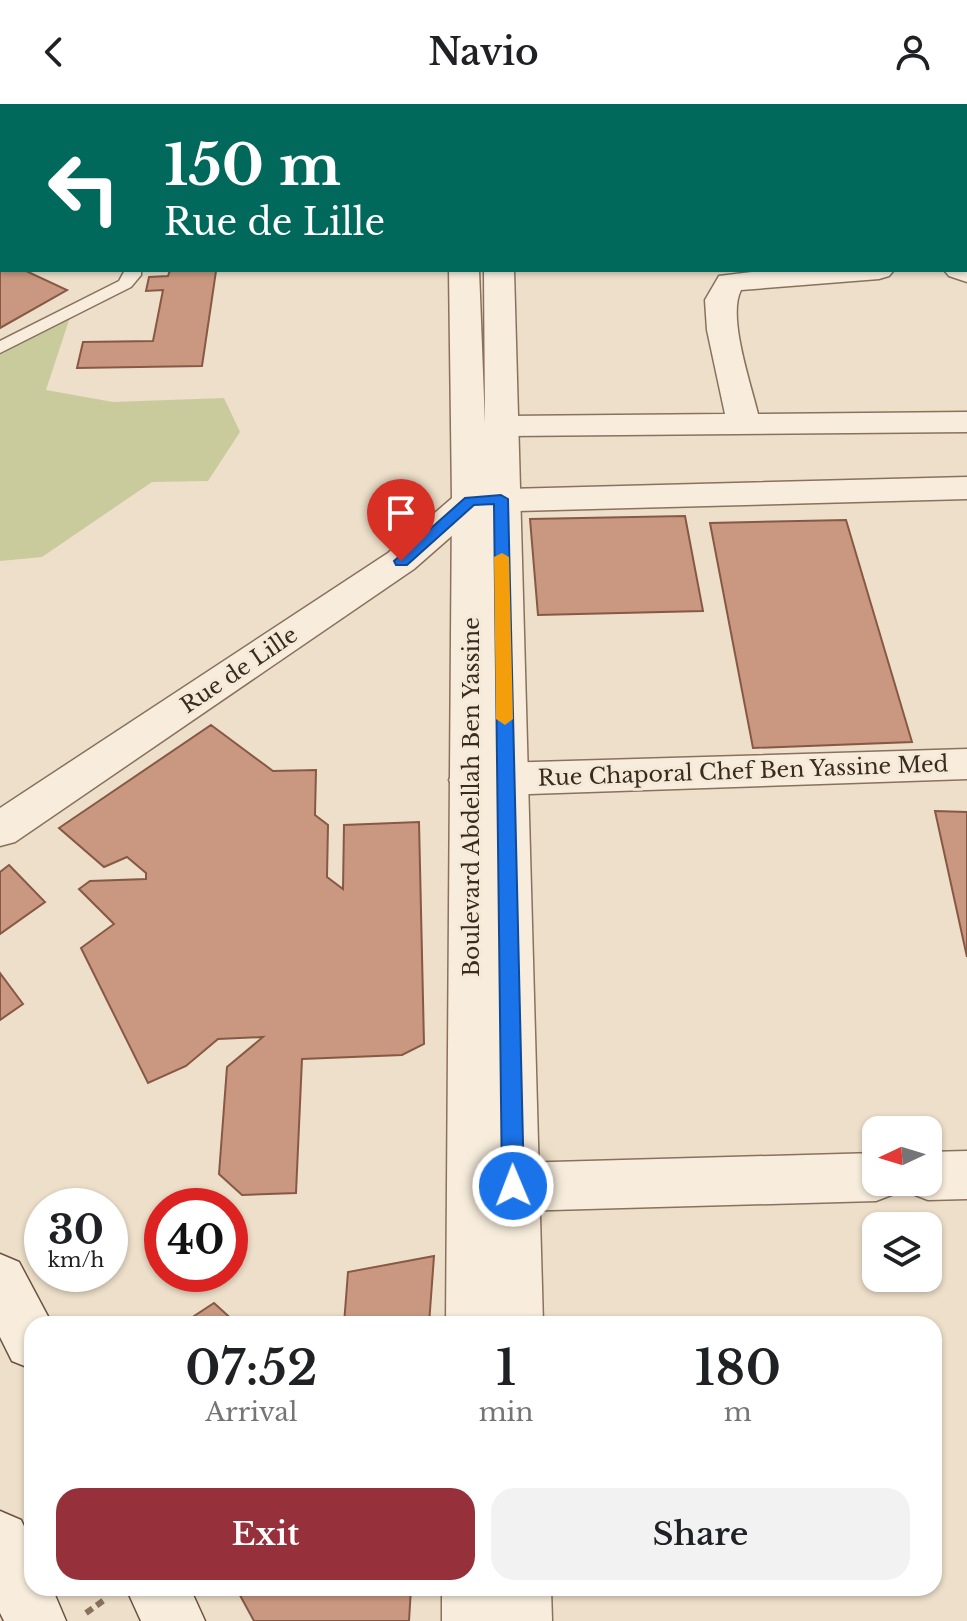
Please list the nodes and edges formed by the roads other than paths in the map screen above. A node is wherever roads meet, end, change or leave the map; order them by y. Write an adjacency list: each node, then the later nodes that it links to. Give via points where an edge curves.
1 (133, 272): 5 (lane, via 125,284)
2 (464, 272): 10 (street, Boulevard Abdellah Ben Yassine)
3 (499, 272): 8 (street, Boulevard Abdellah Ben Yassine)
4 (854, 272): 7 (street, via 730,282 720,300)
5 (0, 348)
6 (967, 422): 7 (street)
7 (744, 424): 8 (street)
8 (500, 426): 10 (street, Boulevard Abdellah Ben Yassine)
9 (967, 488): 10 (street)
10 (486, 500): 12 (street, Boulevard Abdellah Ben Yassine); 13 (street, Rue de Lille)
11 (967, 764): 12 (street, Rue Chaporal Chef Ben Yassine Med)
12 (488, 779): 17 (street, Boulevard Abdellah Ben Yassine)
13 (0, 830)
14 (967, 1175): 15 (street)
15 (942, 1176)
16 (862, 1177): 17 (street)
17 (493, 1187): 19 (street, Boulevard Abdellah Ben Yassine); 20 (street, Boulevard Abdellah Ben Yassine)
18 (0, 1280): 21 (street)
19 (475, 1316)
20 (514, 1316)
21 (24, 1326)
22 (0, 1541): 23 (street)
23 (24, 1596)
24 (24, 1596): 28 (street)
25 (139, 1596): 29 (street)
26 (473, 1596): 30 (street)
27 (520, 1596): 31 (street)
28 (35, 1621)
29 (174, 1621)
30 (473, 1621)
31 (521, 1621)

